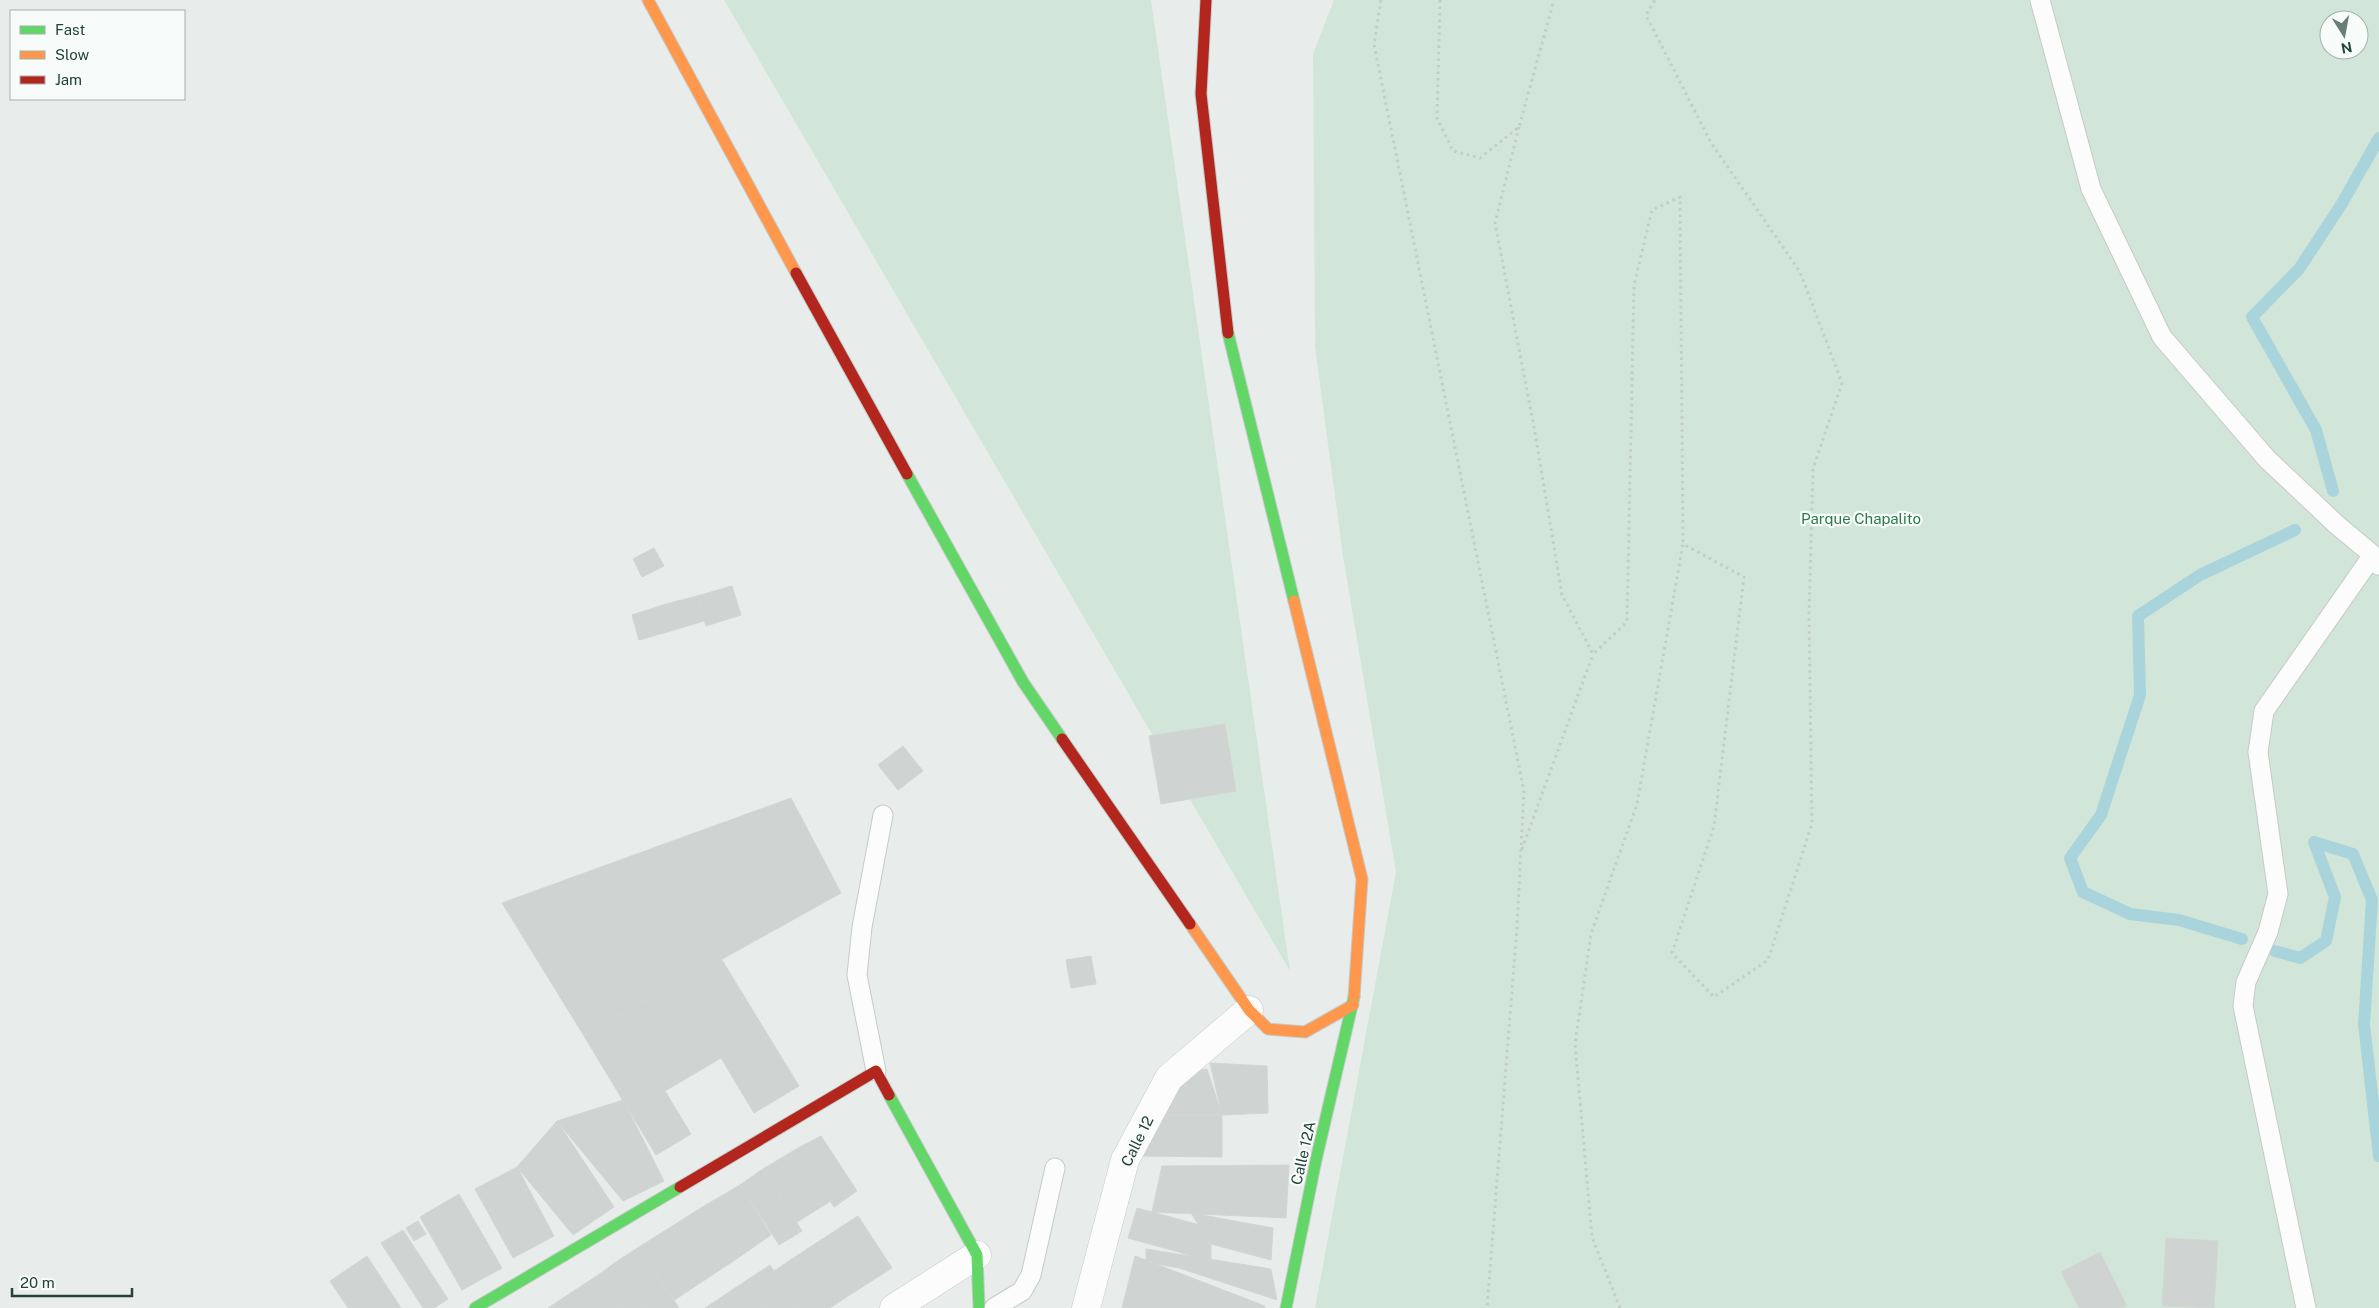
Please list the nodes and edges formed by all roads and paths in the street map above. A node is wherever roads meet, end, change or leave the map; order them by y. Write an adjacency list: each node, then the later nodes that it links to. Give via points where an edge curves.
1 (648, 0): 15 (street, via 1023,682)
2 (1206, 0): 14 (street, Calle 12A, via 1201,94 1229,338 1362,879)
3 (1380, 0): 13 (path, via 1374,44 1524,791)
4 (1440, 0): 8 (path, via 1437,118 1452,151 1480,158)
5 (1554, 0): 8 (path)
6 (1655, 0): 9 (path, via 1646,15 1710,141 1800,272 1842,383 1813,469 1809,614 1812,824 1768,960 1714,996 1672,953 1714,826 1744,577)
7 (2040, 0): 10 (lane, via 2091,189 2162,337 2267,459)
8 (1519, 127): 11 (path, via 1495,223 1562,595)
9 (1683, 544): 11 (path, via 1680,197 1652,210 1634,285 1627,622); 26 (path, via 1637,804 1591,934 1575,1044 1592,1237)
10 (2376, 560): 27 (lane, via 2264,711 2258,752 2278,894 2268,932 2246,982 2243,1006)
11 (1593, 654): 13 (path)
12 (883, 815): 16 (lane, via 862,927 857,975)
13 (1521, 852): 25 (path)
14 (1353, 1005): 15 (street, via 1305,1032 1268,1029); 24 (street, Calle 12A, via 1316,1160)
15 (1249, 1010): 23 (street, Calle 12, via 1169,1078 1125,1160)
16 (876, 1071): 18 (street); 19 (street)
17 (1055, 1168): 22 (lane, via 1031,1275 1022,1291)
18 (977, 1255): 20 (street); 21 (street)
19 (475, 1308)
20 (894, 1308)
21 (979, 1308)
22 (994, 1308)
23 (1086, 1308)
24 (1286, 1308)
25 (1487, 1308)
26 (1620, 1308)
27 (2306, 1308)

